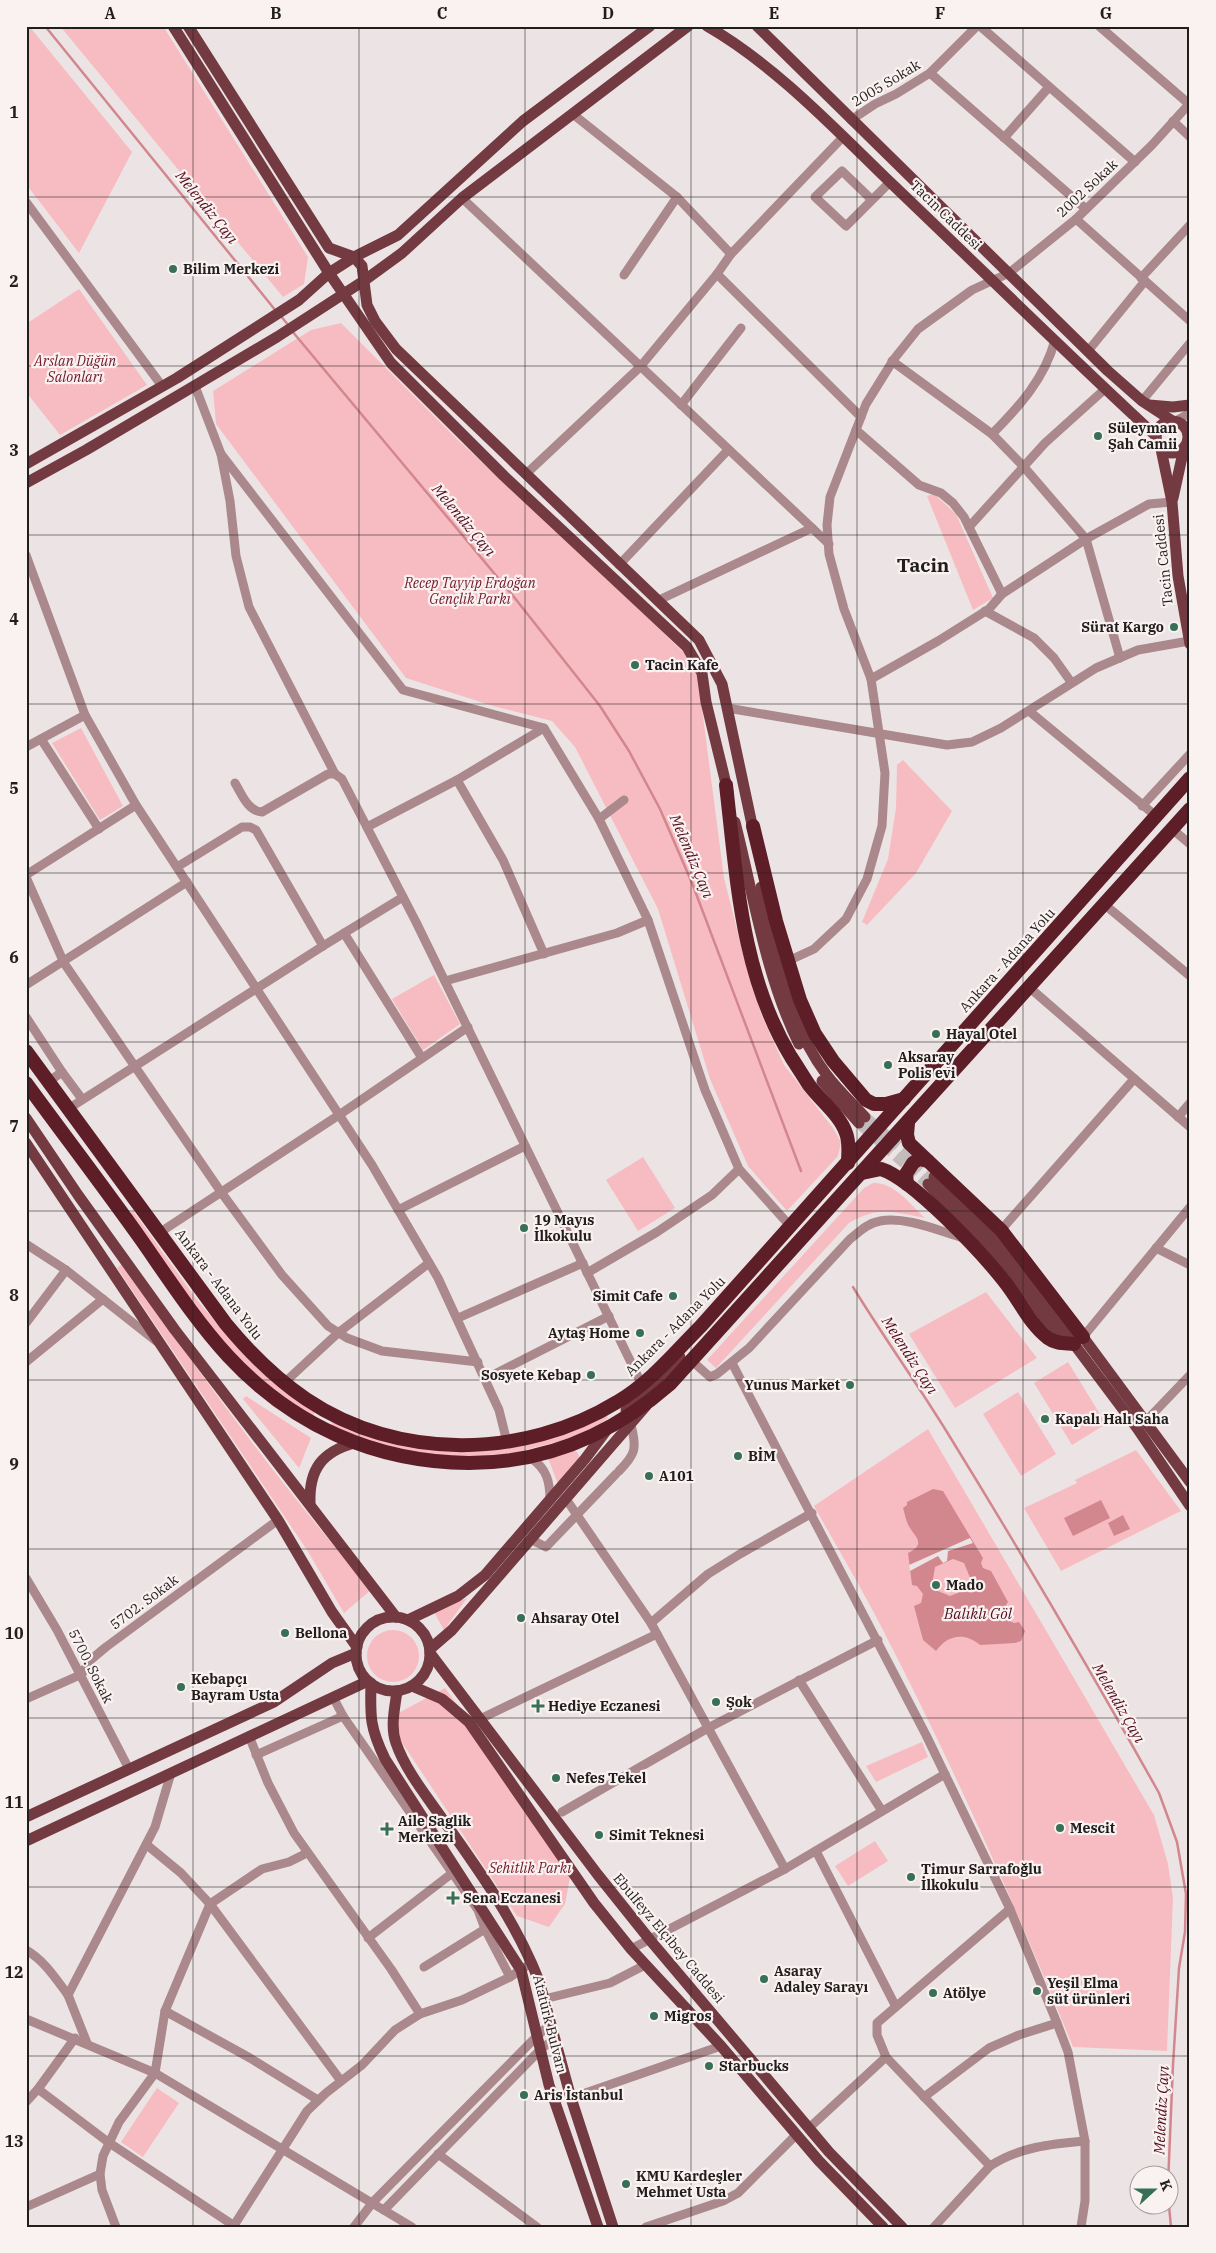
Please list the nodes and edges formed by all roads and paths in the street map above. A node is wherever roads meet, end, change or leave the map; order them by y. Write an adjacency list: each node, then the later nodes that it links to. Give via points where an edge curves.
1 (173, 26): 29 (main road)
2 (188, 26): 28 (main road, via 328,248)
3 (650, 26): 28 (main road, via 523,121 398,235)
4 (688, 26): 12 (main road)
5 (707, 26): 15 (main road, Tacin Caddesi, via 774,75)
6 (757, 26): 13 (main road, Tacin Caddesi)
7 (979, 26): 9 (street, 2005 Sokak); 10 (street)
8 (1102, 27): 11 (street)
9 (930, 74): 13 (street, 2005 Sokak); 17 (street)
10 (1049, 87): 17 (street); 18 (street)
11 (1189, 103): 14 (street, 2002 Sokak)
12 (574, 114): 20 (street); 21 (main road)
13 (851, 120): 30 (main road, Tacin Caddesi)
14 (1173, 121): 16 (street); 18 (street, 2002 Sokak)
15 (843, 137): 19 (main road, Tacin Caddesi); 27 (street)
16 (1190, 137)
17 (1004, 138): 24 (street)
18 (1135, 162): 24 (street, 2002 Sokak)
19 (890, 182): 22 (street); 35 (main road, Tacin Caddesi)
20 (677, 197): 27 (street); 32 (street)
21 (462, 198): 33 (main road, via 402,252); 43 (street)
22 (872, 200): 22 (street, via 846,226 815,197 842,171)
23 (26, 202): 44 (street)
24 (1086, 209): 25 (street, 2002 Sokak)
25 (1076, 219): 30 (street, 2002 Sokak); 34 (street)
26 (1190, 225): 34 (street)
27 (731, 254): 31 (street)
28 (354, 257): 29 (main road); 33 (main road, via 362,266)
29 (329, 273): 36 (main road); 44 (main road, via 299,300)
30 (1009, 273): 35 (street, 2002 Sokak); 41 (main road, Tacin Caddesi)
31 (717, 274): 43 (street); 51 (street)
32 (624, 275)
33 (365, 280): 36 (main road); 62 (main road, via 367,305 396,349)
34 (1143, 280): 37 (street); 41 (street)
35 (992, 282): 39 (main road, Tacin Caddesi); 42 (street, 2002 Sokak, via 972,290 918,329)
36 (344, 294): 45 (main road); 90 (main road, via 391,363 504,476 687,647 702,674)
37 (1190, 322)
38 (741, 328): 48 (street)
39 (1054, 340): 46 (main road, Tacin Caddesi); 54 (street, via 1049,360 1028,395)
40 (1190, 343): 47 (street)
41 (1088, 351): 47 (main road, Tacin Caddesi)
42 (892, 360): 51 (street, 2002 Sokak); 54 (street)
43 (640, 367): 48 (street); 62 (street)
44 (162, 386): 60 (main road)
45 (195, 386): 59 (street); 63 (main road)
46 (1105, 389): 55 (main road, Tacin Caddesi); 61 (street, via 1045,443)
47 (1145, 403): 49 (main road, via 1173,407); 52 (main road, Tacin Caddesi)
48 (680, 405): 58 (street)
49 (1190, 405)
50 (1190, 413): 52 (street)
51 (861, 417): 53 (street, 2002 Sokak)
52 (1174, 420): 55 (main road, via 1159,427); 56 (main road, via 1187,430)
53 (856, 430): 65 (street, via 920,485 941,493 953,503); 68 (street, 2002 Sokak, via 830,497)
54 (992, 434): 61 (street)
55 (1156, 436): 57 (main road)
56 (1187, 442): 57 (main road, via 1175,453); 64 (main road, Tacin Caddesi)
57 (1161, 449): 64 (main road, Tacin Caddesi)
58 (728, 450): 66 (street); 70 (street)
59 (220, 454): 81 (street, via 403,690); 86 (street, via 230,500 236,556 249,607)
60 (26, 464)
61 (1024, 467): 65 (street); 67 (street)
62 (526, 474): 70 (main road)
63 (26, 483)
64 (1172, 502): 67 (street, via 1149,504); 74 (main road, Tacin Caddesi, via 1178,576)
65 (969, 527): 71 (street)
66 (812, 528): 68 (street); 72 (street)
67 (1086, 539): 71 (street); 75 (street)
68 (829, 544): 76 (street, 2002 Sokak, via 844,609)
69 (26, 555): 80 (street)
70 (619, 565): 72 (main road)
71 (1002, 594): 73 (street)
72 (660, 600): 78 (main road, via 699,640 722,684)
73 (985, 612): 76 (street); 77 (street, via 1034,638)
74 (1189, 642): 75 (street, via 1138,650)
75 (1120, 658): 77 (street)
76 (871, 679): 82 (street, 2002 Sokak)
77 (1071, 682): 79 (street)
78 (727, 708): 82 (street); 97 (main road)
79 (1029, 711): 82 (street, via 972,742 947,744); 93 (street)
80 (86, 715): 83 (street); 92 (street)
81 (544, 728): 88 (street); 96 (street)
82 (880, 733): 111 (street, 2002 Sokak, via 885,772 882,826 867,878 846,919 814,949)
83 (42, 739): 84 (street); 99 (street)
84 (26, 747)
85 (1190, 754): 93 (street)
86 (335, 774): 89 (street, via 319,778 262,812 250,807); 98 (street, via 342,779)
87 (1190, 778): 94 (highway, Ankara - Adana Yolu)
88 (457, 780): 98 (street); 110 (street, via 503,860)
89 (235, 783)
90 (726, 785): 97 (main road, via 782,1006 818,1076 862,1120 825,1073 805,1040 790,1004 760,882); 139 (highway, via 737,893 756,977 773,1025 790,1056 809,1086 842,1124 849,1142)
91 (624, 800): 96 (street)
92 (136, 805): 99 (street); 102 (street)
93 (1142, 806): 94 (street)
94 (1156, 816): 128 (highway, Ankara - Adana Yolu)
95 (1188, 816): 100 (highway)
96 (599, 819): 107 (street)
97 (753, 826): 111 (highway)
98 (367, 827): 105 (street)
99 (99, 829): 103 (street)
100 (1172, 829): 101 (street); 106 (highway)
101 (1190, 844)
102 (178, 867): 104 (street); 109 (street, via 242,827 256,830)
103 (26, 876): 112 (street)
104 (187, 882): 112 (street); 117 (street)
105 (403, 898): 108 (street); 114 (street)
106 (1104, 904): 113 (street); 116 (highway)
107 (648, 920): 110 (street, via 617,933); 140 (street, via 705,1090)
108 (344, 933): 109 (street); 121 (street)
109 (323, 946): 117 (street)
110 (544, 954): 114 (street)
111 (788, 961): 128 (highway, via 815,1034 859,1093 874,1104)
112 (64, 962): 115 (street); 122 (street)
113 (1190, 976)
114 (445, 981): 119 (street)
115 (26, 985)
116 (1030, 988): 124 (street); 134 (highway)
117 (257, 989): 122 (street); 131 (street)
118 (26, 1017): 123 (street)
119 (468, 1027): 121 (street); 137 (street)
120 (26, 1051): 125 (highway, Ankara - Adana Yolu)
121 (422, 1058): 131 (street)
122 (135, 1068): 127 (street); 144 (street)
123 (62, 1072): 125 (street); 127 (street)
124 (1134, 1079): 132 (street); 148 (street)
125 (48, 1082): 130 (highway, Ankara - Adana Yolu)
126 (26, 1083): 178 (highway, via 228,1355 273,1398 298,1416)
127 (82, 1099): 130 (street)
128 (905, 1099): 139 (highway, Ankara - Adana Yolu)
129 (1190, 1102): 132 (street)
130 (68, 1109): 149 (highway, Ankara - Adana Yolu)
131 (339, 1115): 144 (street); 146 (street)
132 (1178, 1117): 135 (street)
133 (26, 1118): 184 (main road, via 175,1330)
134 (908, 1123): 138 (highway, via 910,1143); 141 (highway)
135 (1190, 1128)
136 (26, 1143): 165 (main road)
137 (525, 1146): 146 (street); 154 (street)
138 (928, 1160): 143 (highway, via 919,1159 913,1163 906,1174); 148 (highway)
139 (848, 1163): 147 (highway, Ankara - Adana Yolu)
140 (739, 1169): 147 (street); 157 (street, via 712,1195)
141 (862, 1174): 143 (highway, via 881,1169); 167 (highway)
142 (931, 1180): 164 (main road, via 989,1244 1046,1320)
143 (907, 1184): 150 (highway)
144 (221, 1192): 149 (street); 163 (street, via 282,1275)
145 (1190, 1207): 152 (street)
146 (398, 1210): 153 (street)
147 (791, 1227): 162 (highway, Ankara - Adana Yolu)
148 (1001, 1230): 164 (highway)
149 (159, 1233): 172 (highway, Ankara - Adana Yolu, via 226,1324)
150 (966, 1239): 164 (highway, via 1005,1282 1033,1324 1048,1338 1059,1343); 169 (street, via 901,1221 880,1221 866,1227 850,1239)
151 (26, 1244): 156 (street)
152 (1156, 1248): 155 (street); 164 (street)
153 (429, 1263): 160 (street); 163 (street)
154 (583, 1263): 157 (street); 160 (street)
155 (1190, 1265)
156 (66, 1270): 158 (street); 161 (street)
157 (587, 1273): 159 (street)
158 (103, 1299): 165 (street); 166 (street)
159 (609, 1316): 171 (street); 173 (street)
160 (458, 1318): 168 (street)
161 (26, 1323)
162 (701, 1326): 173 (highway, Ankara - Adana Yolu); 177 (main road, via 661,1379)
163 (338, 1333): 168 (street, via 382,1351); 172 (street)
164 (1079, 1340): 175 (main road); 185 (main road)
165 (161, 1345): 188 (main road)
166 (28, 1356)
167 (692, 1361): 169 (street, via 710,1377); 174 (highway)
168 (478, 1362): 171 (street)
169 (732, 1363): 186 (street)
170 (1190, 1375): 175 (street)
171 (485, 1379): 179 (street, via 499,1410)
172 (284, 1383): 179 (highway, Ankara - Adana Yolu, via 330,1412 395,1437 426,1444)
173 (642, 1385): 179 (highway, Ankara - Adana Yolu, via 581,1421 551,1433)
174 (651, 1401): 176 (main road); 177 (highway)
175 (1145, 1422): 181 (main road)
176 (631, 1425): 182 (main road); 187 (street, via 635,1441 633,1457)
177 (607, 1430): 180 (highway); 183 (main road)
178 (354, 1442): 180 (highway, via 395,1456 432,1462 481,1463); 184 (main road, via 327,1454 315,1470 310,1485)
179 (507, 1442)
180 (531, 1458): 183 (street, via 549,1480)
181 (1190, 1482)
182 (566, 1499): 187 (street); 189 (main road)
183 (550, 1500): 192 (main road, via 485,1576 458,1596)
184 (310, 1503): 191 (main road)
185 (1190, 1506)
186 (812, 1513): 193 (street, via 708,1574); 195 (street)
187 (577, 1515): 189 (street, via 546,1547); 193 (street)
188 (278, 1520): 196 (main road); 198 (street, 5702. Sokak, via 106,1647 88,1662)
189 (530, 1539): 197 (main road)
190 (27, 1582): 198 (street, 5700. Sokak)
191 (396, 1617): 192 (main road); 196 (main road, via 381,1619 368,1627)
192 (408, 1620): 197 (main road, via 422,1632)
193 (652, 1623): 194 (street)
194 (657, 1634): 206 (street); 207 (street)
195 (878, 1640): 199 (street); 212 (street)
196 (357, 1650): 200 (main road, via 359,1668); 210 (main road, via 274,1702)
197 (430, 1651): 201 (main road, via 424,1675); 206 (main road, Ebulfeyz Elçibey Caddesi)
198 (80, 1675): 204 (street, 5702. Sokak); 210 (street, 5700. Sokak)
199 (799, 1680): 207 (street); 213 (street)
200 (370, 1682): 202 (main road, via 382,1689); 203 (main road); 232 (main road, Atatürk Bulvarı, via 370,1718 385,1759)
201 (412, 1686): 202 (main road); 227 (main road, via 442,1699 469,1722 594,1903)
202 (397, 1691): 229 (main road, Atatürk Bulvarı, via 392,1725 396,1743 414,1778 486,1879)
203 (333, 1698): 205 (street); 208 (main road)
204 (26, 1699)
205 (343, 1716): 209 (street); 221 (street)
206 (480, 1719): 226 (main road, Ebulfeyz Elçibey Caddesi)
207 (708, 1728): 214 (street); 220 (street)
208 (249, 1736): 209 (street); 211 (main road)
209 (256, 1755): 219 (street, via 281,1810)
210 (129, 1769): 215 (main road)
211 (171, 1773): 216 (main road); 217 (street)
212 (945, 1774): 213 (street); 223 (street)
213 (882, 1810): 218 (street)
214 (562, 1812)
215 (26, 1817)
216 (26, 1841)
217 (147, 1845): 222 (street); 234 (street)
218 (816, 1851): 220 (street); 236 (street)
219 (307, 1853): 222 (street, via 262,1869); 225 (street)
220 (785, 1869): 226 (street)
221 (451, 1874): 224 (street, via 478,1910); 225 (street)
222 (210, 1904): 237 (street); 250 (street)
223 (1010, 1909): 236 (street); 240 (street)
224 (485, 1929): 231 (street); 233 (street)
225 (368, 1938): 238 (street)
226 (650, 1940): 227 (street); 256 (main road, Ebulfeyz Elçibey Caddesi)
227 (631, 1949): 230 (main road)
228 (26, 1950): 234 (street, via 53,1974)
229 (532, 1962): 232 (street); 235 (main road, Atatürk Bulvarı)
230 (645, 1965): 235 (street, via 610,1984); 246 (main road)
231 (424, 1968)
232 (520, 1970): 233 (street); 242 (main road, Atatürk Bulvarı)
233 (510, 1977): 238 (street, via 462,2000)
234 (68, 1995): 245 (street)
235 (544, 1999): 241 (main road, Atatürk Bulvarı)
236 (895, 2005): 248 (street, via 877,2023 877,2035)
237 (165, 2011): 249 (street); 254 (street)
238 (420, 2014): 250 (street, via 395,2030 362,2065)
239 (26, 2019): 243 (street)
240 (1057, 2023): 252 (street, via 989,2048); 258 (street, via 1068,2052)
241 (551, 2024): 242 (street); 244 (main road, Atatürk Bulvarı)
242 (538, 2035): 247 (main road, Atatürk Bulvarı); 264 (street)
243 (74, 2038): 245 (street); 251 (street)
244 (555, 2039): 247 (street); 253 (main road, Atatürk Bulvarı)
245 (87, 2043): 249 (street)
246 (720, 2046): 253 (street); 257 (main road)
247 (542, 2048): 261 (street); 272 (main road, Atatürk Bulvarı, via 549,2085)
248 (886, 2057): 252 (street); 256 (street)
249 (155, 2072): 259 (street); 260 (street)
250 (341, 2081): 254 (street)
251 (38, 2089): 255 (street); 259 (street)
252 (924, 2097): 262 (street)
253 (571, 2098): 273 (main road, Atatürk Bulvarı)
254 (318, 2100): 260 (street)
255 (26, 2102)
256 (809, 2128): 276 (main road, Ebulfeyz Elçibey Caddesi)
257 (796, 2135): 274 (street, via 738,2193); 275 (main road)
258 (1085, 2141): 262 (street, via 1028,2148); 278 (street, via 1085,2200)
259 (108, 2142): 263 (street); 267 (street)
260 (282, 2149): 264 (street); 267 (street)
261 (438, 2154): 266 (street); 271 (street)
262 (990, 2166): 277 (street)
263 (100, 2174): 265 (street); 268 (street, via 102,2190)
264 (373, 2202): 266 (street); 269 (street)
265 (26, 2207)
266 (384, 2210): 270 (street)
267 (234, 2226)
268 (116, 2227)
269 (354, 2227)
270 (412, 2227)
271 (537, 2227)
272 (598, 2227)
273 (613, 2227)
274 (646, 2227)
275 (883, 2227)
276 (902, 2227)
277 (934, 2227)
278 (1081, 2227)

